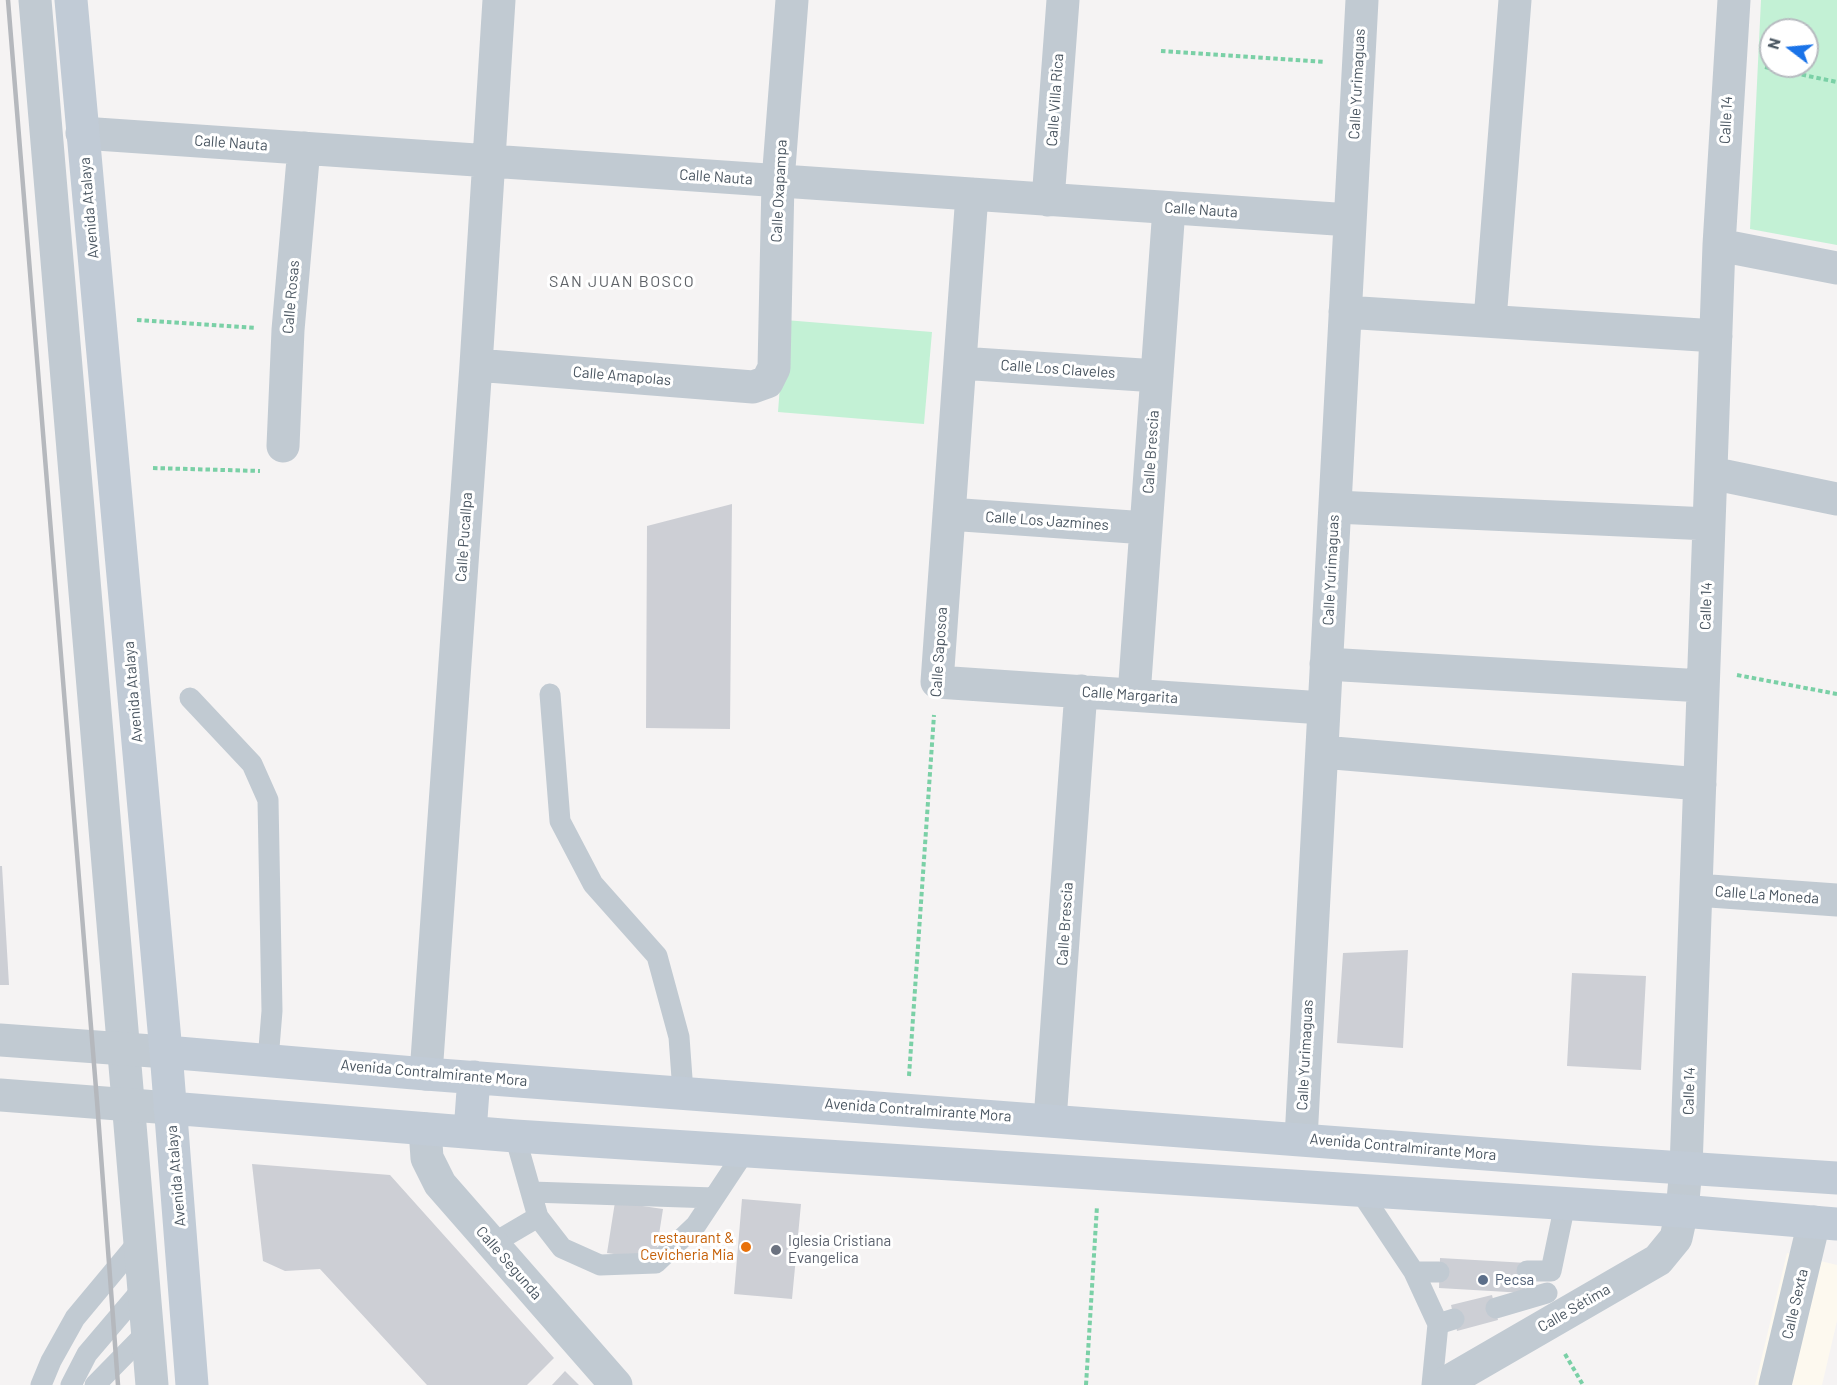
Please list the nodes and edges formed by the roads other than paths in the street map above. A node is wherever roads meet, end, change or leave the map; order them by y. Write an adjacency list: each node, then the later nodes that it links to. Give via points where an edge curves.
1 (35, 0): 46 (street)
2 (71, 0): 9 (main road, Avenida Atalaya)
3 (499, 0): 11 (street, Calle Pucallpa)
4 (792, 0): 12 (street, Calle Oxapampa)
5 (1063, 0): 14 (street, Calle Villa Rica)
6 (1362, 0): 16 (street, Calle Yurimaguas)
7 (1515, 0): 20 (street)
8 (1734, 0): 17 (street, Calle 14)
9 (82, 133): 10 (street, Calle Nauta); 47 (main road, Avenida Atalaya)
10 (304, 148): 11 (street, Calle Nauta); 26 (street, Calle Rosas, via 288,330)
11 (489, 161): 12 (street, Calle Nauta); 23 (street, Calle Pucallpa)
12 (778, 181): 13 (street, Calle Nauta); 25 (street, Calle Oxapampa, via 774,368)
13 (972, 194): 14 (street, Calle Nauta); 22 (street, Calle Saposoa)
14 (1048, 200): 15 (street, Calle Nauta)
15 (1169, 208): 16 (street, Calle Nauta); 24 (street, Calle Brescia)
16 (1350, 220): 19 (street, Calle Yurimaguas)
17 (1719, 245): 18 (street); 21 (street, Calle 14)
18 (1837, 268)
19 (1345, 312): 20 (street); 29 (street, Calle Yurimaguas)
20 (1490, 320): 21 (street)
21 (1716, 336): 27 (street, Calle 14)
22 (960, 363): 24 (street, Calle Los Claveles); 30 (street, Calle Saposoa)
23 (476, 365): 25 (street, Calle Amapolas, via 753,387); 49 (street, Calle Pucallpa)
24 (1157, 376): 32 (street, Calle Brescia)
25 (767, 382)
26 (283, 446)
27 (1711, 473): 28 (street); 31 (street, Calle 14)
28 (1837, 499)
29 (1335, 507): 31 (street); 33 (street, Calle Yurimaguas)
30 (949, 514): 32 (street, Calle Los Jazmines); 35 (street, Calle Saposoa)
31 (1709, 524): 34 (street, Calle 14)
32 (1146, 528): 38 (street, Calle Brescia)
33 (1326, 664): 34 (street); 40 (street, Calle Yurimaguas)
34 (1704, 677): 42 (street, Calle 14)
35 (937, 682): 36 (street, Calle Margarita)
36 (1082, 692): 38 (street, Calle Margarita); 55 (street, Calle Brescia)
37 (550, 694): 51 (lane, via 560,821 593,884 657,956 679,1037)
38 (1134, 695): 40 (street, Calle Margarita)
39 (190, 698): 48 (lane, via 252,764 268,800 272,1011)
40 (1323, 708): 41 (street, Calle Yurimaguas)
41 (1322, 752): 42 (street); 59 (street, Calle Yurimaguas)
42 (1700, 784): 43 (street, Calle 14)
43 (1696, 890): 44 (street, Calle La Moneda); 61 (street, Calle 14)
44 (1837, 900)
45 (0, 1041): 46 (street, Avenida Contralmirante Mora)
46 (124, 1049): 47 (street, Avenida Contralmirante Mora); 53 (street)
47 (166, 1052): 48 (main road, Avenida Contralmirante Mora); 54 (main road, Avenida Atalaya)
48 (268, 1060): 49 (main road, Avenida Contralmirante Mora)
49 (426, 1074): 50 (main road, Avenida Contralmirante Mora)
50 (474, 1077): 51 (main road, Avenida Contralmirante Mora); 57 (main road)
51 (683, 1092): 55 (main road, Avenida Contralmirante Mora)
52 (0, 1095): 53 (street)
53 (129, 1105): 54 (street); 70 (street)
54 (170, 1108): 56 (main road); 84 (main road, Avenida Atalaya)
55 (1050, 1120): 59 (main road, Avenida Contralmirante Mora)
56 (425, 1129): 57 (main road); 71 (street, Calle Segunda, via 427,1158 440,1184)
57 (470, 1132): 58 (main road)
58 (515, 1136): 60 (main road); 64 (lane)
59 (1301, 1139): 61 (main road, Avenida Contralmirante Mora)
60 (745, 1151): 63 (main road); 65 (lane)
61 (1686, 1168): 62 (main road, Avenida Contralmirante Mora); 67 (street, Calle 14)
62 (1837, 1178)
63 (1360, 1191): 66 (main road); 74 (lane)
64 (531, 1192): 65 (lane); 68 (lane)
65 (714, 1198): 68 (lane, via 696,1225 656,1263 600,1265 562,1248)
66 (1565, 1204): 67 (main road); 73 (lane)
67 (1682, 1211): 69 (main road); 77 (street, Calle Sétima, via 1676,1239 1658,1260)
68 (538, 1217): 71 (lane)
69 (1826, 1223): 88 (street, Calle Sexta)
70 (140, 1240): 76 (street); 80 (lane, via 75,1318)
71 (492, 1244): 85 (street, Calle Segunda)
72 (1527, 1271): 73 (lane)
73 (1551, 1271): 77 (lane)
74 (1414, 1272): 75 (lane); 86 (lane, via 1447,1322)
75 (1439, 1272)
76 (144, 1287): 79 (street); 81 (lane, via 87,1353)
77 (1554, 1304): 78 (lane); 87 (street, Calle Sétima)
78 (1496, 1308)
79 (148, 1331): 82 (lane); 83 (street)
80 (41, 1385)
81 (71, 1385)
82 (95, 1385)
83 (152, 1385)
84 (192, 1385)
85 (616, 1385)
86 (1432, 1385)
87 (1442, 1385)
88 (1775, 1385)

